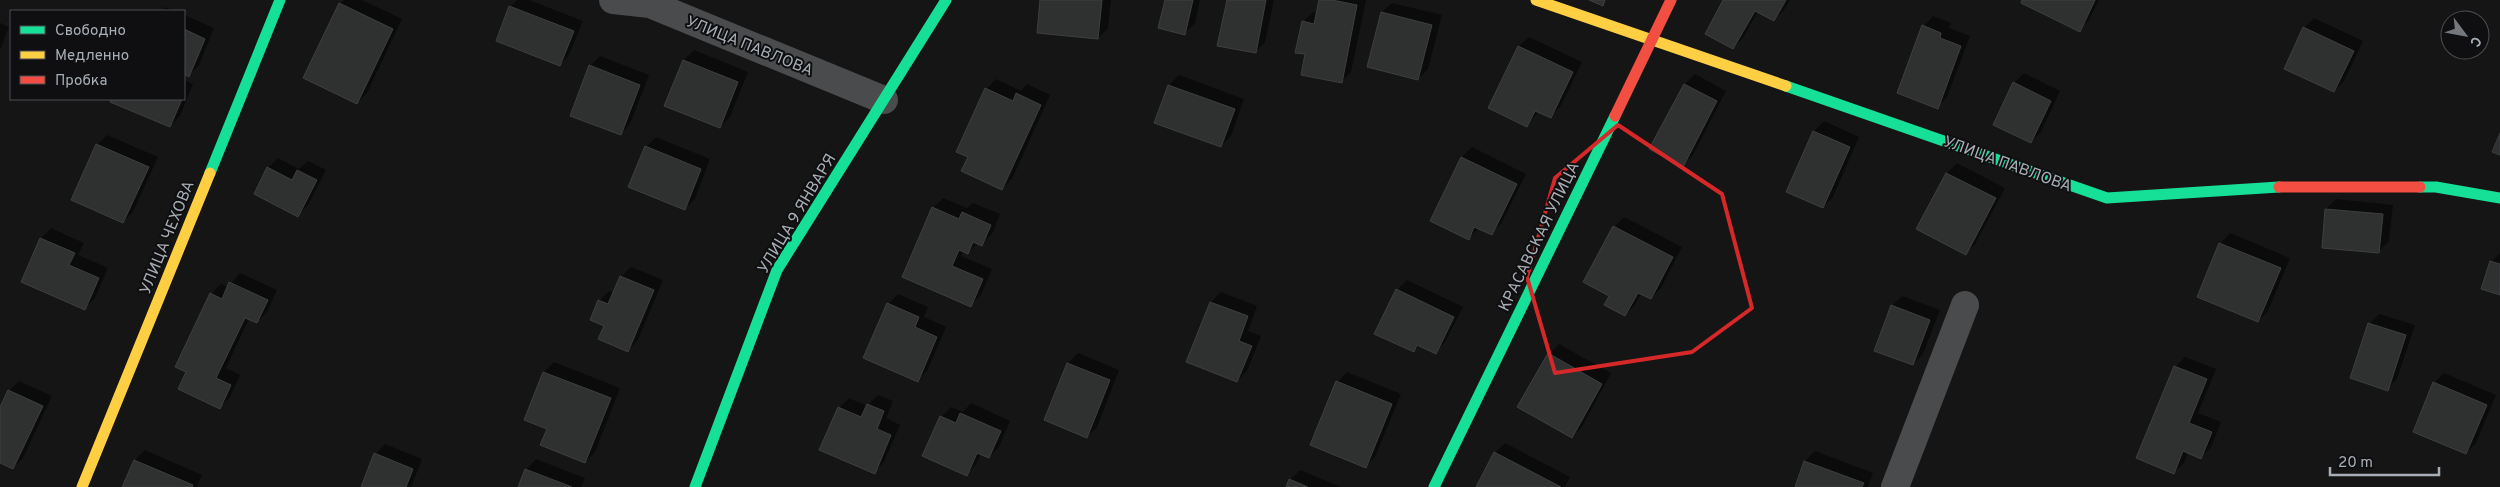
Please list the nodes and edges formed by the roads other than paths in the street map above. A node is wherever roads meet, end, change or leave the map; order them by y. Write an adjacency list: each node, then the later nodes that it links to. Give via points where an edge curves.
1 (280, 0): 11 (street, УЛИЦА ЧЕХОВА)
2 (613, 0): 6 (street, УЛИЦА ПАВЛОВА)
3 (946, 0): 8 (street, УЛИЦА 9 ЯНВАРЯ)
4 (1536, 0): 7 (street, УЛИЦА ПАВЛОВА)
5 (1671, 0): 7 (street, КРАСАВСКАЯ УЛИЦА)
6 (651, 2): 8 (street, УЛИЦА ПАВЛОВА)
7 (1652, 40): 9 (street, УЛИЦА ПАВЛОВА, via 2107,198 2264,187 2436,186); 13 (street, КРАСАВСКАЯ УЛИЦА)
8 (884, 100): 12 (street, УЛИЦА 9 ЯНВАРЯ, via 777,270)
9 (2500, 198)
10 (1965, 305): 14 (street)
11 (82, 487)
12 (695, 487)
13 (1434, 487)
14 (1895, 487)

